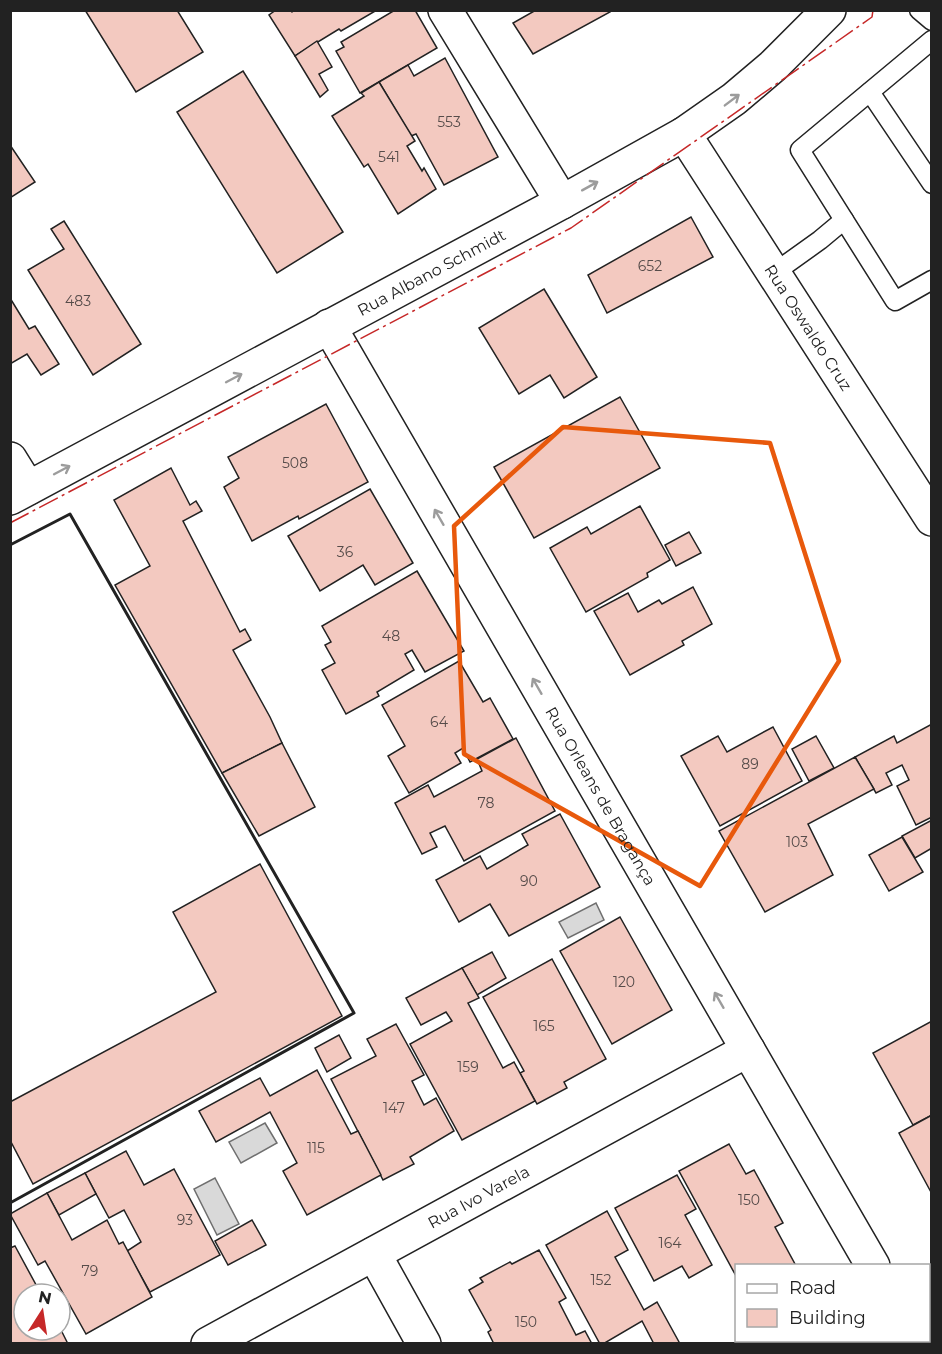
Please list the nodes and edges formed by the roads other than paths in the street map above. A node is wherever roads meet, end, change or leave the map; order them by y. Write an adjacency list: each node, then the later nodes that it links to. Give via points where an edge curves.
1 (445, 10): 9 (street)
2 (829, 10): 7 (street, Rua Albano Schmidt, one-way to 2, via 773,66)
3 (919, 10): 4 (lane)
4 (932, 21)
5 (932, 40): 6 (lane)
6 (870, 92): 8 (lane); 10 (lane, via 800,150)
7 (684, 135): 9 (street, Rua Albano Schmidt, one-way to 7); 11 (street, Rua Oswaldo Cruz)
8 (932, 184)
9 (562, 202): 13 (street, Rua Albano Schmidt)
10 (844, 220): 11 (lane); 12 (lane, via 895,301)
11 (774, 273): 16 (street, Rua Oswaldo Cruz)
12 (932, 280)
13 (329, 326): 15 (street, Rua Albano Schmidt, one-way to 13); 17 (street, Rua Orleans de Bragança, one-way to 13)
14 (10, 459): 15 (street)
15 (19, 493)
16 (932, 519)
17 (748, 1050): 18 (street, Rua Ivo Varela); 19 (street, Rua Orleans de Bragança)
18 (374, 1254): 20 (street, Rua Ivo Varela); 21 (street)
19 (872, 1264)
20 (208, 1344)
21 (424, 1344)

